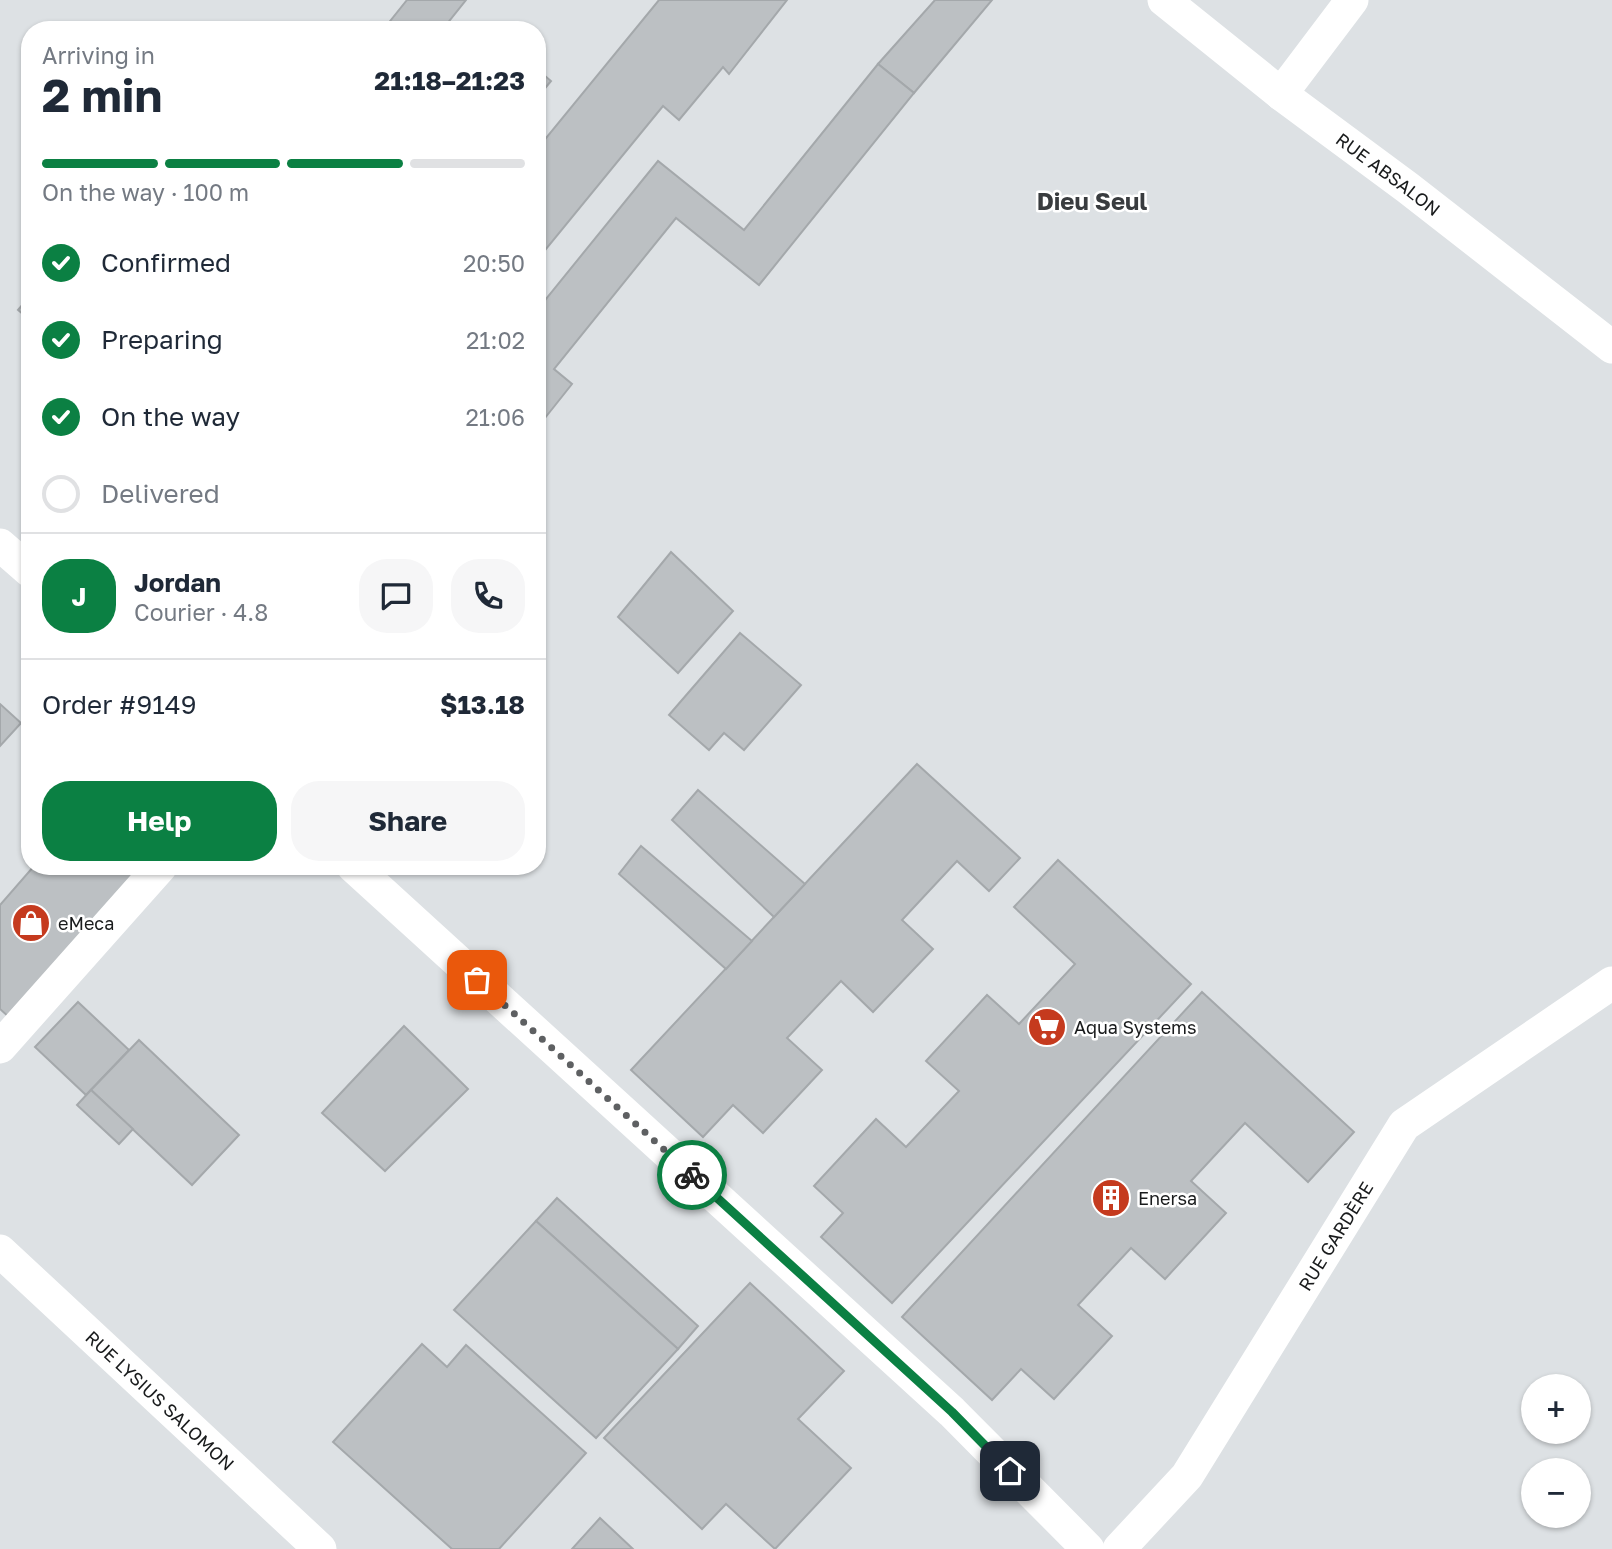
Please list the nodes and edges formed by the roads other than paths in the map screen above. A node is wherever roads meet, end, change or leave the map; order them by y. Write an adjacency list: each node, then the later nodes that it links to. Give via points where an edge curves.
1 (1164, 0): 3 (street, RUE ABSALON)
2 (1352, 0): 3 (street)
3 (1281, 94): 4 (street, RUE ABSALON)
4 (1612, 347)
5 (0, 545): 6 (street)
6 (21, 563)
7 (153, 875): 10 (street)
8 (363, 875): 13 (street, via 952,1412)
9 (1612, 983): 14 (street, RUE GARDÈRE, via 1404,1125 1187,1476)
10 (0, 1047)
11 (0, 1251): 12 (street, RUE LYSIUS SALOMON)
12 (320, 1549)
13 (1088, 1549)
14 (1119, 1549)

